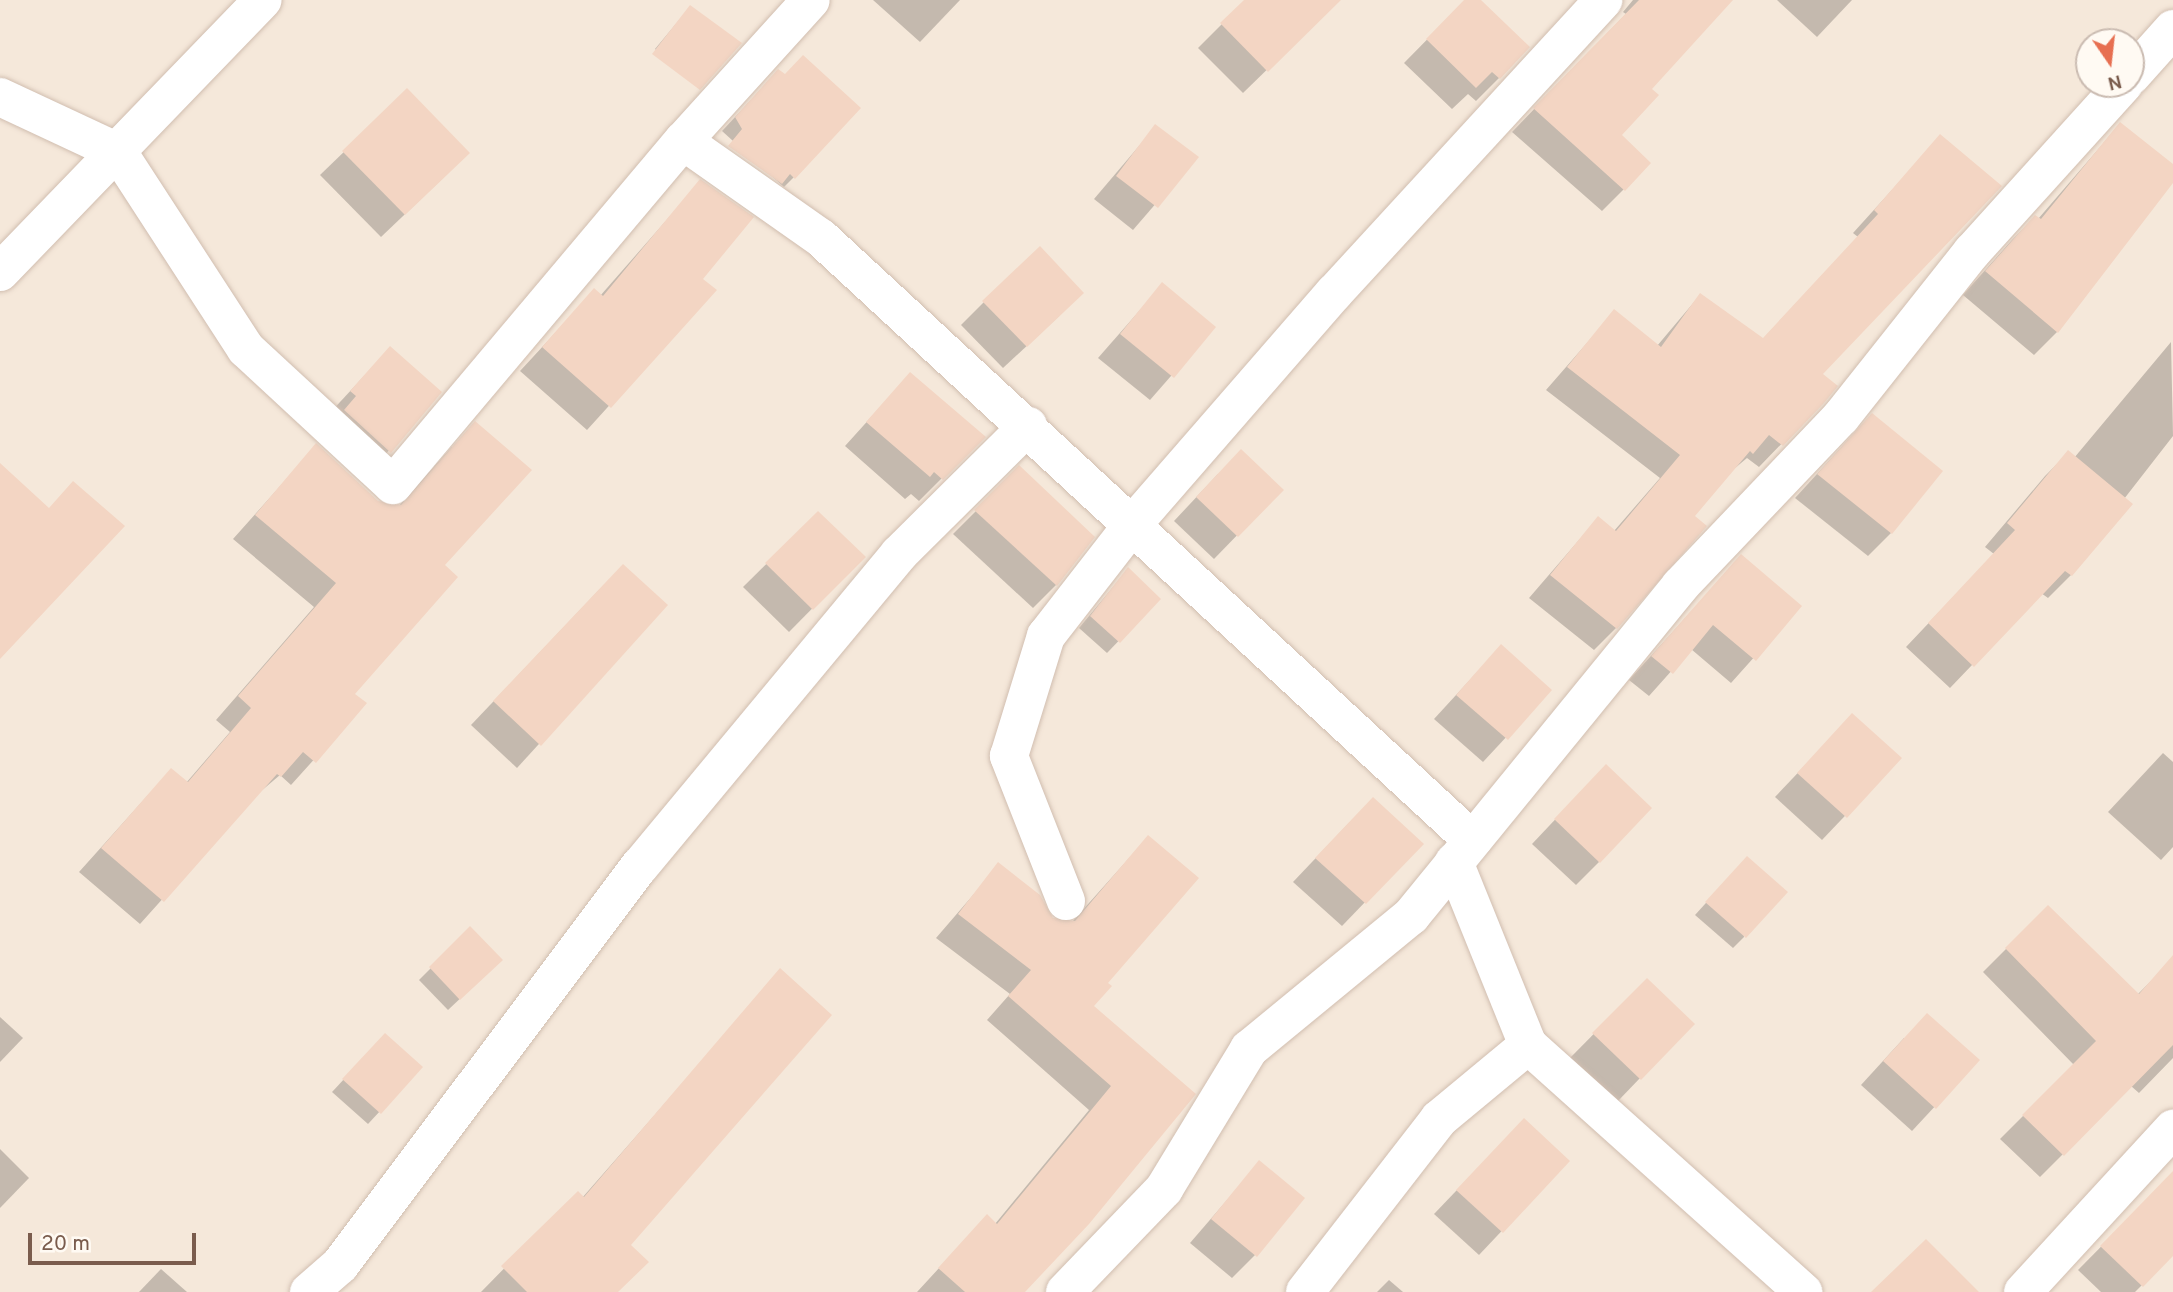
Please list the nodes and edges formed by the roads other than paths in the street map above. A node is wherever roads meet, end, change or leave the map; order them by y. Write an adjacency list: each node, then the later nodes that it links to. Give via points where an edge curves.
1 (264, 0): 9 (street)
2 (811, 0): 8 (street)
3 (1603, 0): 12 (street, via 1334,293)
4 (2173, 29): 5 (street)
5 (2145, 60)
6 (0, 97): 9 (street)
7 (2111, 98): 13 (street, via 1972,253 1841,417 1680,586)
8 (683, 141): 9 (street, via 393,485 246,349); 11 (street, via 821,239)
9 (118, 152): 10 (street)
10 (0, 272)
11 (1028, 426): 12 (street); 17 (street, via 899,554 640,866 340,1265)
12 (1133, 524): 13 (street); 14 (street, via 1046,636 1009,757)
13 (1463, 851): 15 (street); 18 (street, via 1411,916 1249,1049 1164,1189)
14 (1066, 901)
15 (1528, 1045): 19 (street, via 1439,1119); 20 (street)
16 (2173, 1129): 21 (street)
17 (309, 1292)
18 (1065, 1292)
19 (1305, 1292)
20 (1803, 1292)
21 (2023, 1292)

